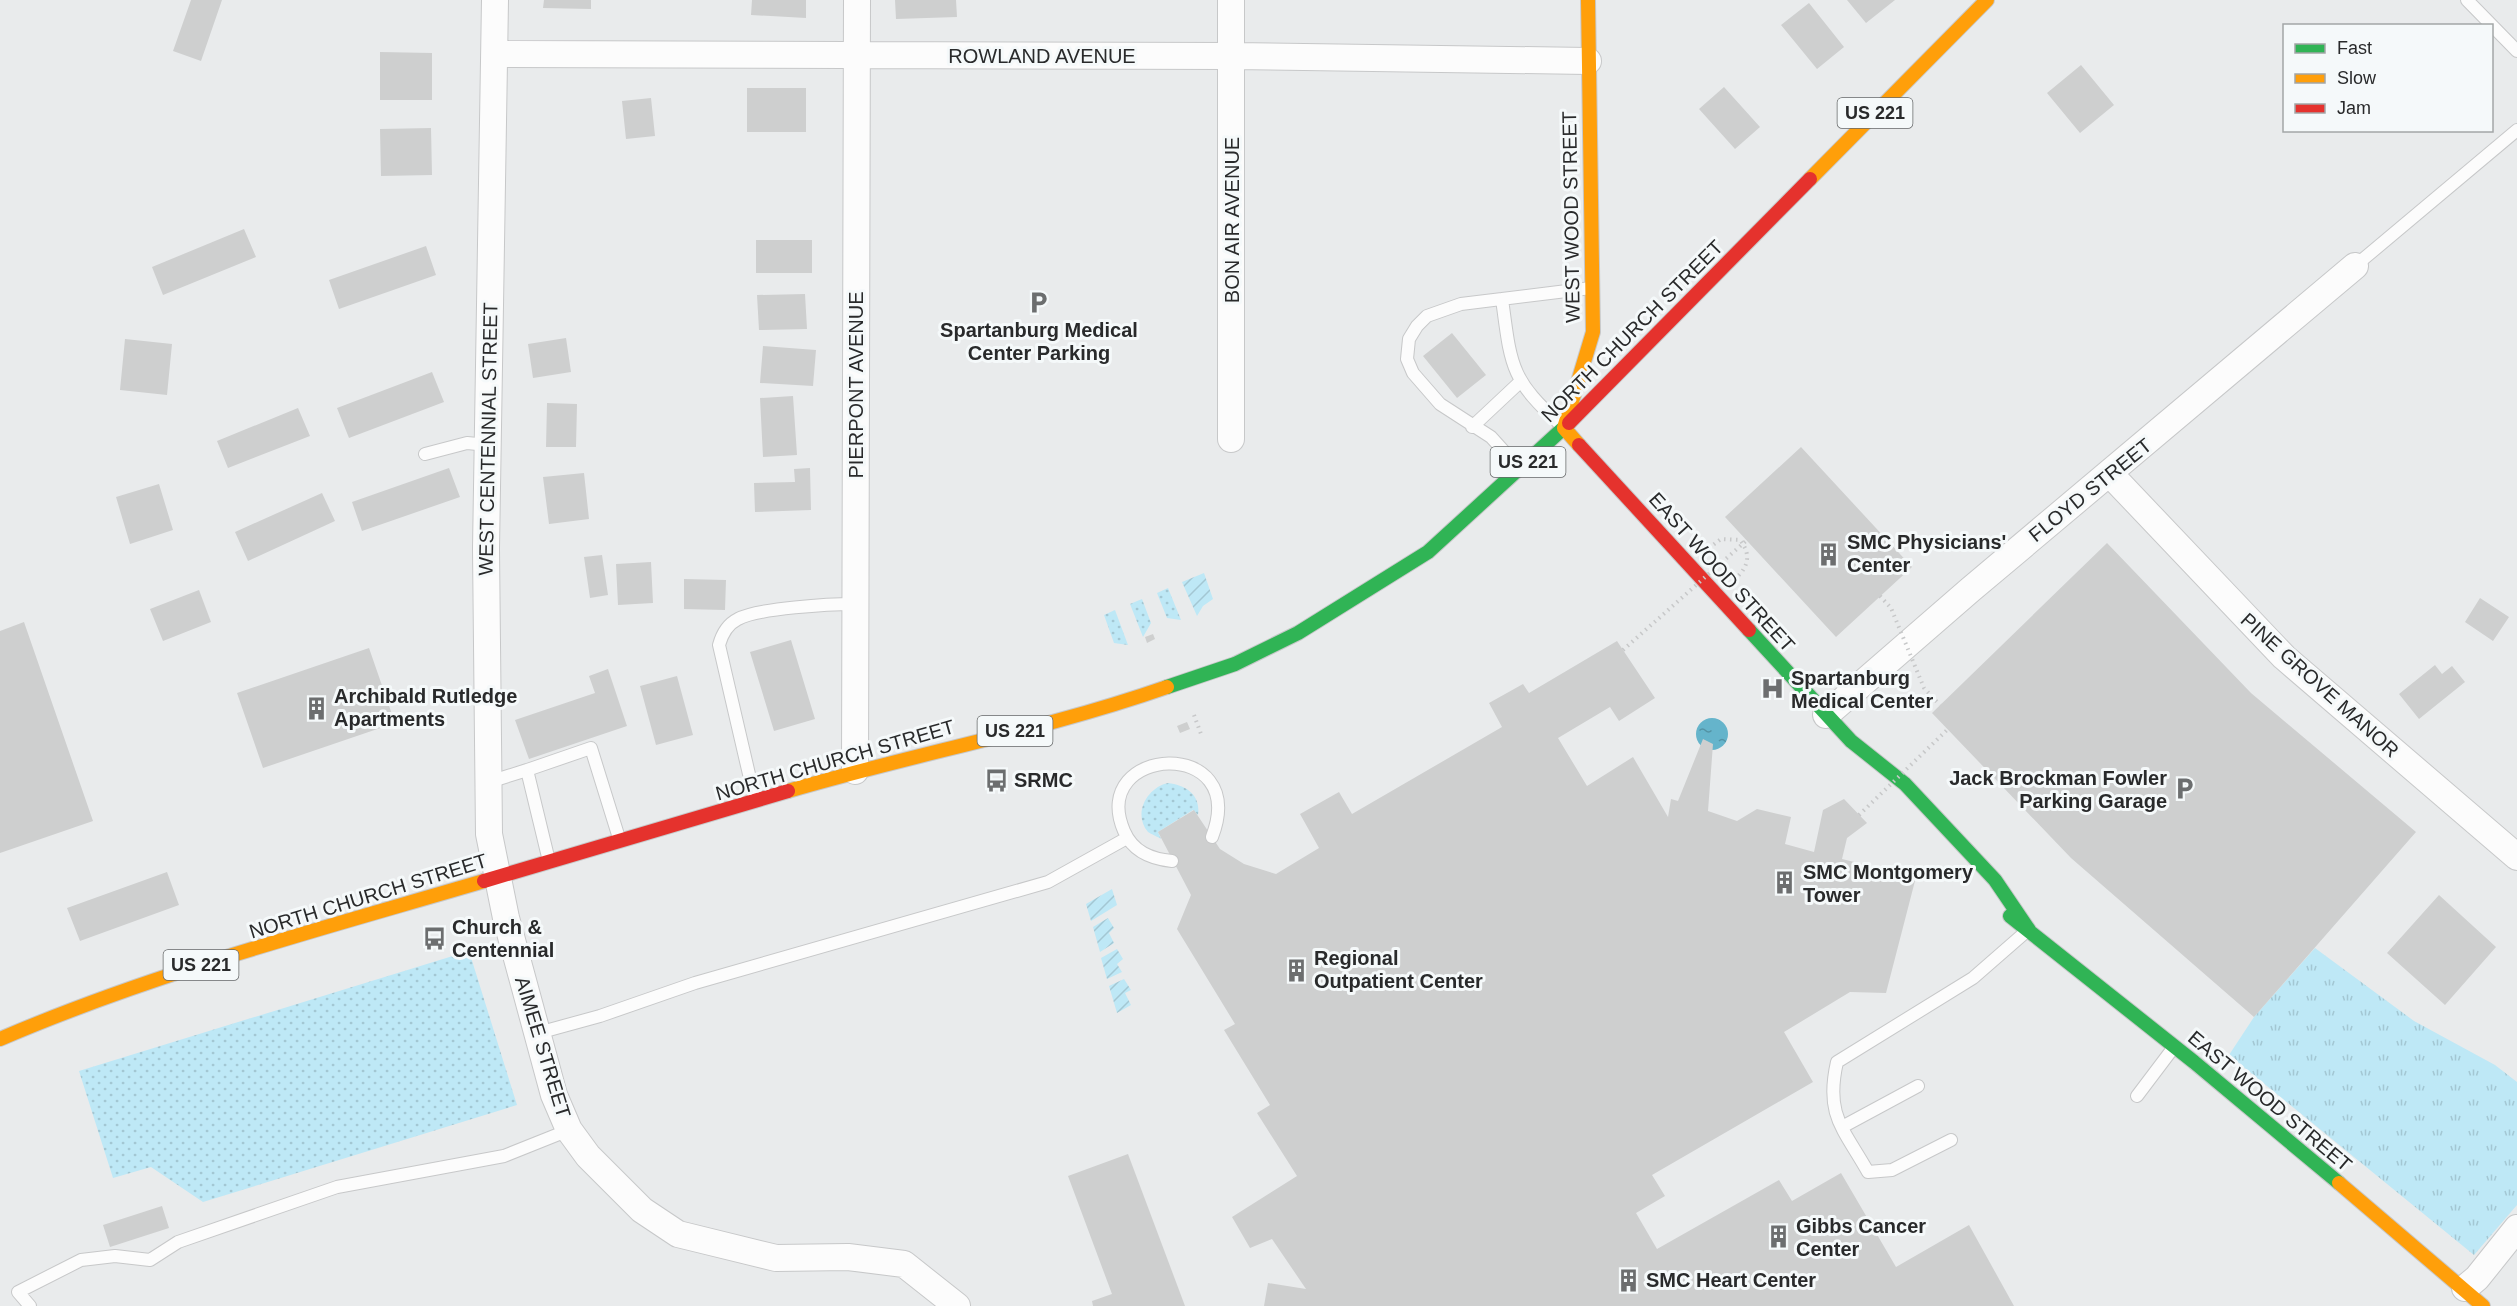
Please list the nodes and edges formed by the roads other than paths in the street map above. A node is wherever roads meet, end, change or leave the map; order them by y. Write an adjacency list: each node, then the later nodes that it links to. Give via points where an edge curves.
1 (491, 0): 10 (street, WEST CENTENNIAL STREET)
2 (857, 0): 11 (street, PIERPONT AVENUE)
3 (1231, 0): 12 (street, BON AIR AVENUE)
4 (1588, 0): 13 (main road, WEST WOOD STREET)
5 (1987, 0): 20 (main road, NORTH CHURCH STREET / US 221)
6 (2467, 0): 7 (lane)
7 (2491, 24)
8 (2493, 27): 9 (lane)
9 (2517, 51)
10 (495, 54): 11 (street, ROWLAND AVENUE); 22 (street, WEST CENTENNIAL STREET)
11 (857, 55): 12 (street, ROWLAND AVENUE); 26 (street, PIERPONT AVENUE)
12 (1232, 56): 13 (street, ROWLAND AVENUE); 21 (street, BON AIR AVENUE)
13 (1588, 61): 16 (main road, WEST WOOD STREET)
14 (2517, 130): 15 (lane)
15 (2355, 266): 25 (street, FLOYD STREET)
16 (1592, 288): 17 (lane); 20 (main road, WEST WOOD STREET, via 1591,341)
17 (1502, 299): 18 (lane, via 1511,360); 19 (lane, via 1461,304 1427,316 1409,339 1406,351 1409,366 1440,404)
18 (1520, 382): 19 (lane); 20 (lane, via 1531,398)
19 (1472, 427): 24 (lane, via 1491,437)
20 (1564, 428): 24 (main road, NORTH CHURCH STREET / US 221); 27 (main road, EAST WOOD STREET)
21 (1232, 439)
22 (488, 445): 23 (lane, via 467,443); 32 (street, WEST CENTENNIAL STREET)
23 (425, 454)
24 (1520, 469): 30 (main road, NORTH CHURCH STREET / US 221, via 1428,552 1298,633 1235,664 1105,709)
25 (2110, 474): 27 (street, FLOYD STREET, via 1976,584); 37 (street, PINE GROVE MANOR, via 2293,664)
26 (855, 604): 30 (street, PIERPONT AVENUE); 33 (lane, via 748,615 728,627 721,637 719,645)
27 (1826, 716): 28 (main road, EAST WOOD STREET)
28 (1851, 741): 31 (main road, EAST WOOD STREET); 42 (main road, EAST WOOD STREET, via 1905,784 1995,880)
29 (527, 770): 32 (lane); 36 (lane, via 591,748); 39 (lane)
30 (855, 771): 33 (main road, NORTH CHURCH STREET / US 221)
31 (1868, 774)
32 (489, 782): 40 (street, WEST CENTENNIAL STREET, via 489,834)
33 (755, 802): 36 (main road, NORTH CHURCH STREET / US 221)
34 (1212, 837): 35 (lane, via 1219,806 1205,777 1192,767 1160,762 1132,778 1124,791 1119,807)
35 (1127, 838): 38 (lane, via 1147,856); 43 (lane, via 1048,882 706,980)
36 (620, 842): 39 (main road, NORTH CHURCH STREET / US 221)
37 (2517, 857)
38 (1172, 861)
39 (549, 862): 40 (main road, NORTH CHURCH STREET / US 221)
40 (497, 878): 43 (street, AIMEE STREET); 44 (main road, NORTH CHURCH STREET / US 221, via 193,968 74,1007)
41 (1995, 906): 42 (main road, EAST WOOD STREET)
42 (2029, 930): 45 (main road, EAST WOOD STREET); 48 (lane, via 1973,978 1837,1062 1832,1085 1833,1112)
43 (538, 1033): 49 (street, AIMEE STREET, via 554,1095)
44 (0, 1039)
45 (2174, 1046): 47 (lane); 52 (main road, EAST WOOD STREET)
46 (1918, 1086): 48 (lane)
47 (2137, 1096)
48 (1842, 1127): 50 (lane, via 1868,1172 1892,1170)
49 (569, 1130): 53 (lane, via 504,1156 337,1187 178,1242 150,1260 115,1256 81,1260 18,1292); 54 (street, AIMEE STREET, via 588,1156 642,1210 678,1234 776,1258 848,1257 904,1264)
50 (1951, 1140)
51 (2517, 1228): 52 (street)
52 (2465, 1288): 55 (main road, EAST WOOD STREET)
53 (30, 1306)
54 (957, 1306)
55 (2483, 1306)

